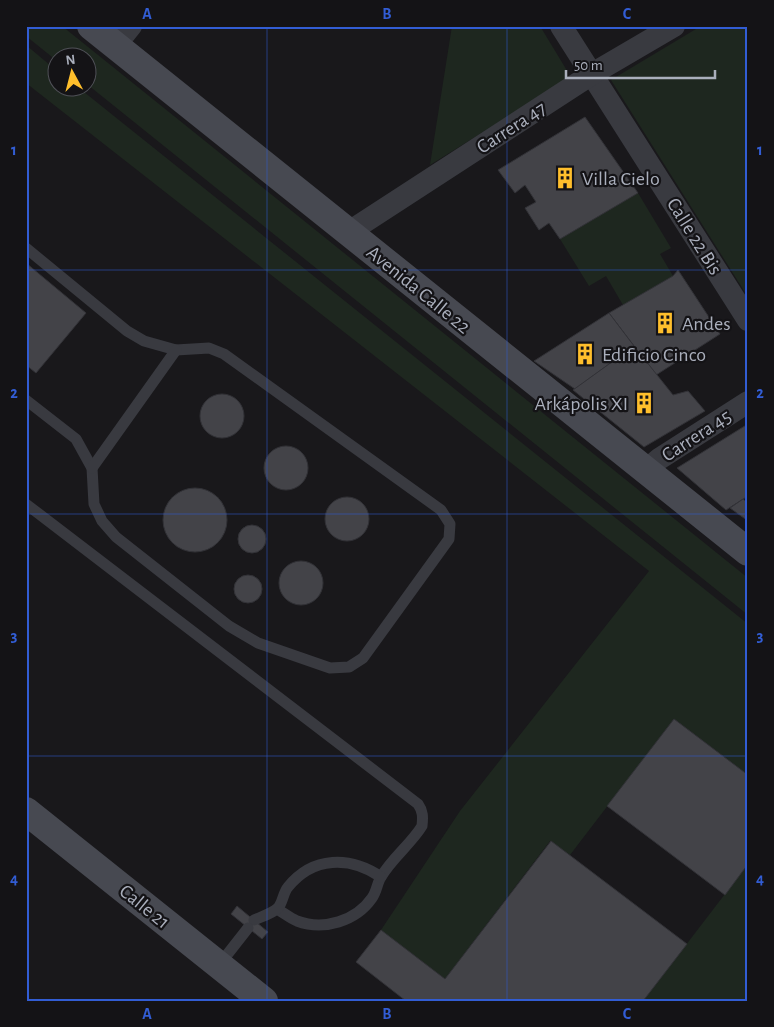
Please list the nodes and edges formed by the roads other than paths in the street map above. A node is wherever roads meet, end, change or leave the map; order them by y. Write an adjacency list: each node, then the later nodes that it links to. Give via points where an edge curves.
1 (91, 26): 4 (street, Avenida Calle 22)
2 (561, 26): 5 (street, Calle 22 Bis)
3 (674, 26): 5 (street, Carrera 47)
4 (123, 36): 6 (street, Avenida Calle 22)
5 (592, 74): 6 (street, Carrera 47); 8 (street, Calle 22 Bis)
6 (349, 232): 13 (street, Avenida Calle 22)
7 (26, 248): 9 (lane, via 127,331 144,341)
8 (748, 320)
9 (176, 350): 12 (lane); 12 (lane, via 209,348 224,354 442,510 450,524 449,539 363,658 349,667 330,668 258,643 229,626 116,537 102,521 94,504)
10 (26, 400): 12 (lane, via 76,438)
11 (748, 402): 13 (street, Carrera 45)
12 (92, 468)
13 (645, 471): 15 (street, Avenida Calle 22)
14 (26, 504): 17 (lane, via 418,804 422,810 422,826)
15 (748, 552)
16 (26, 811): 19 (street, Calle 21)
17 (381, 877): 18 (lane, via 350,862 320,864 294,880); 18 (lane, via 378,888 365,907 338,922 306,924)
18 (277, 909): 19 (lane, via 251,924)
19 (219, 965): 20 (street, Calle 21)
20 (264, 1001)

